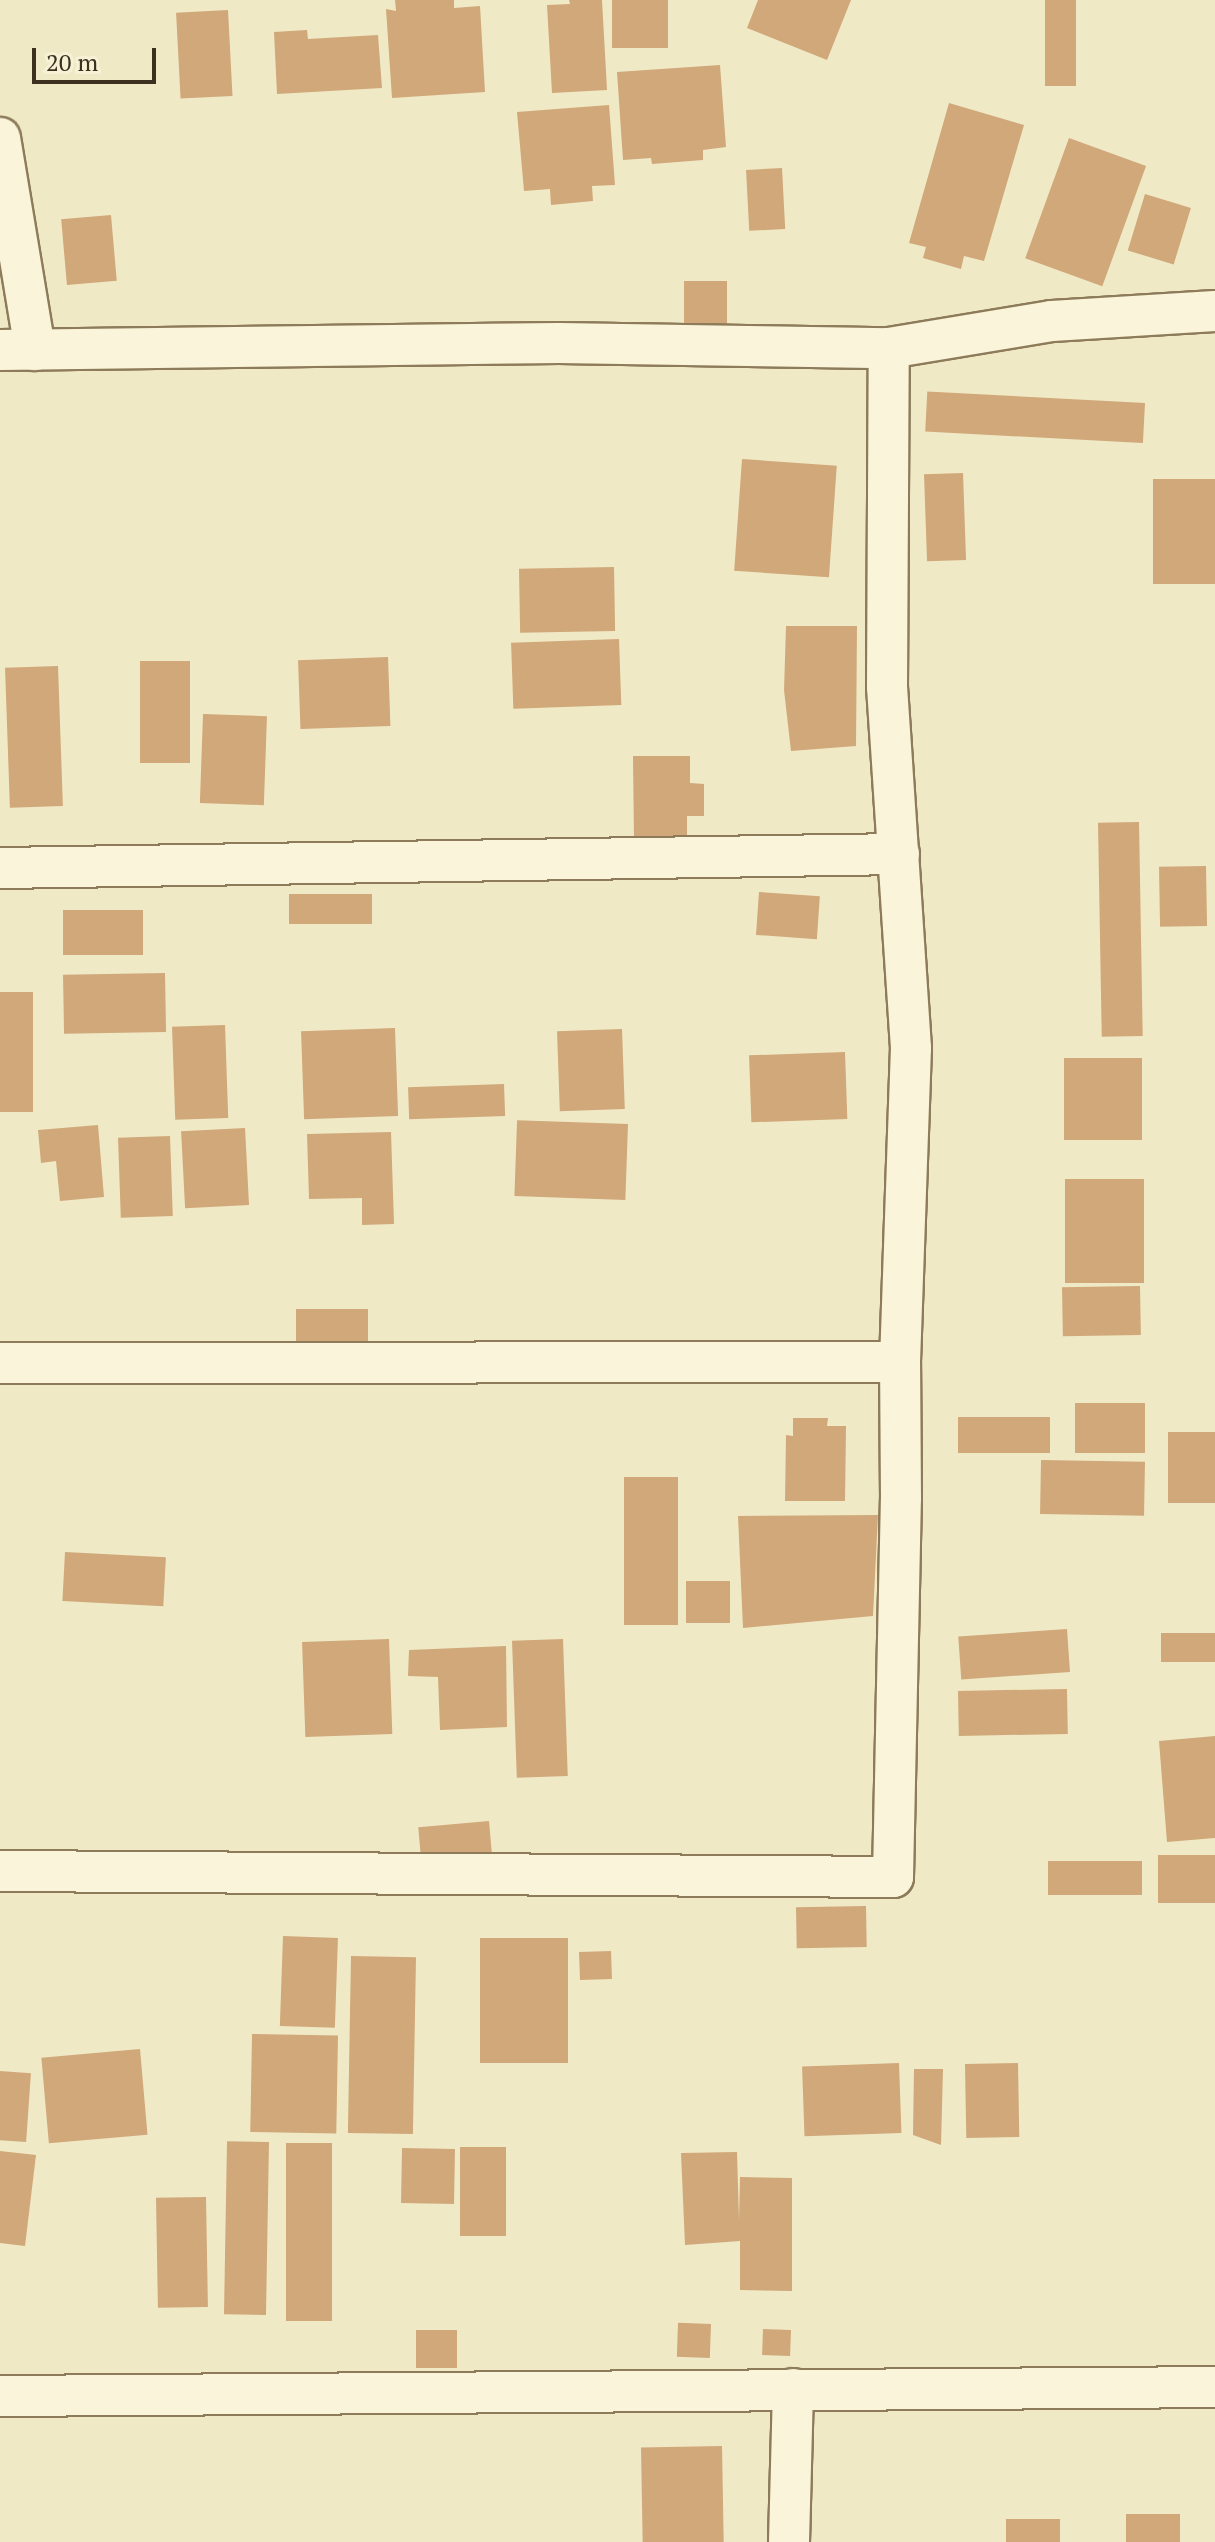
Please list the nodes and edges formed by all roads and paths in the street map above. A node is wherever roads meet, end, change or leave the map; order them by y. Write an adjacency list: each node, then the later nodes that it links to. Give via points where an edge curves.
1 (0, 138): 4 (street)
2 (1215, 311): 3 (street, via 1052,321)
3 (889, 348): 4 (street, via 559,343); 5 (street, via 887,687)
4 (17, 350)
5 (899, 854): 6 (street); 7 (street, via 911,1048)
6 (0, 868)
7 (900, 1362): 8 (street); 9 (street, via 893,1877)
8 (0, 1363)
9 (0, 1871)
10 (1215, 2387): 11 (street)
11 (793, 2389): 12 (street); 13 (street)
12 (0, 2396)
13 (789, 2542)

